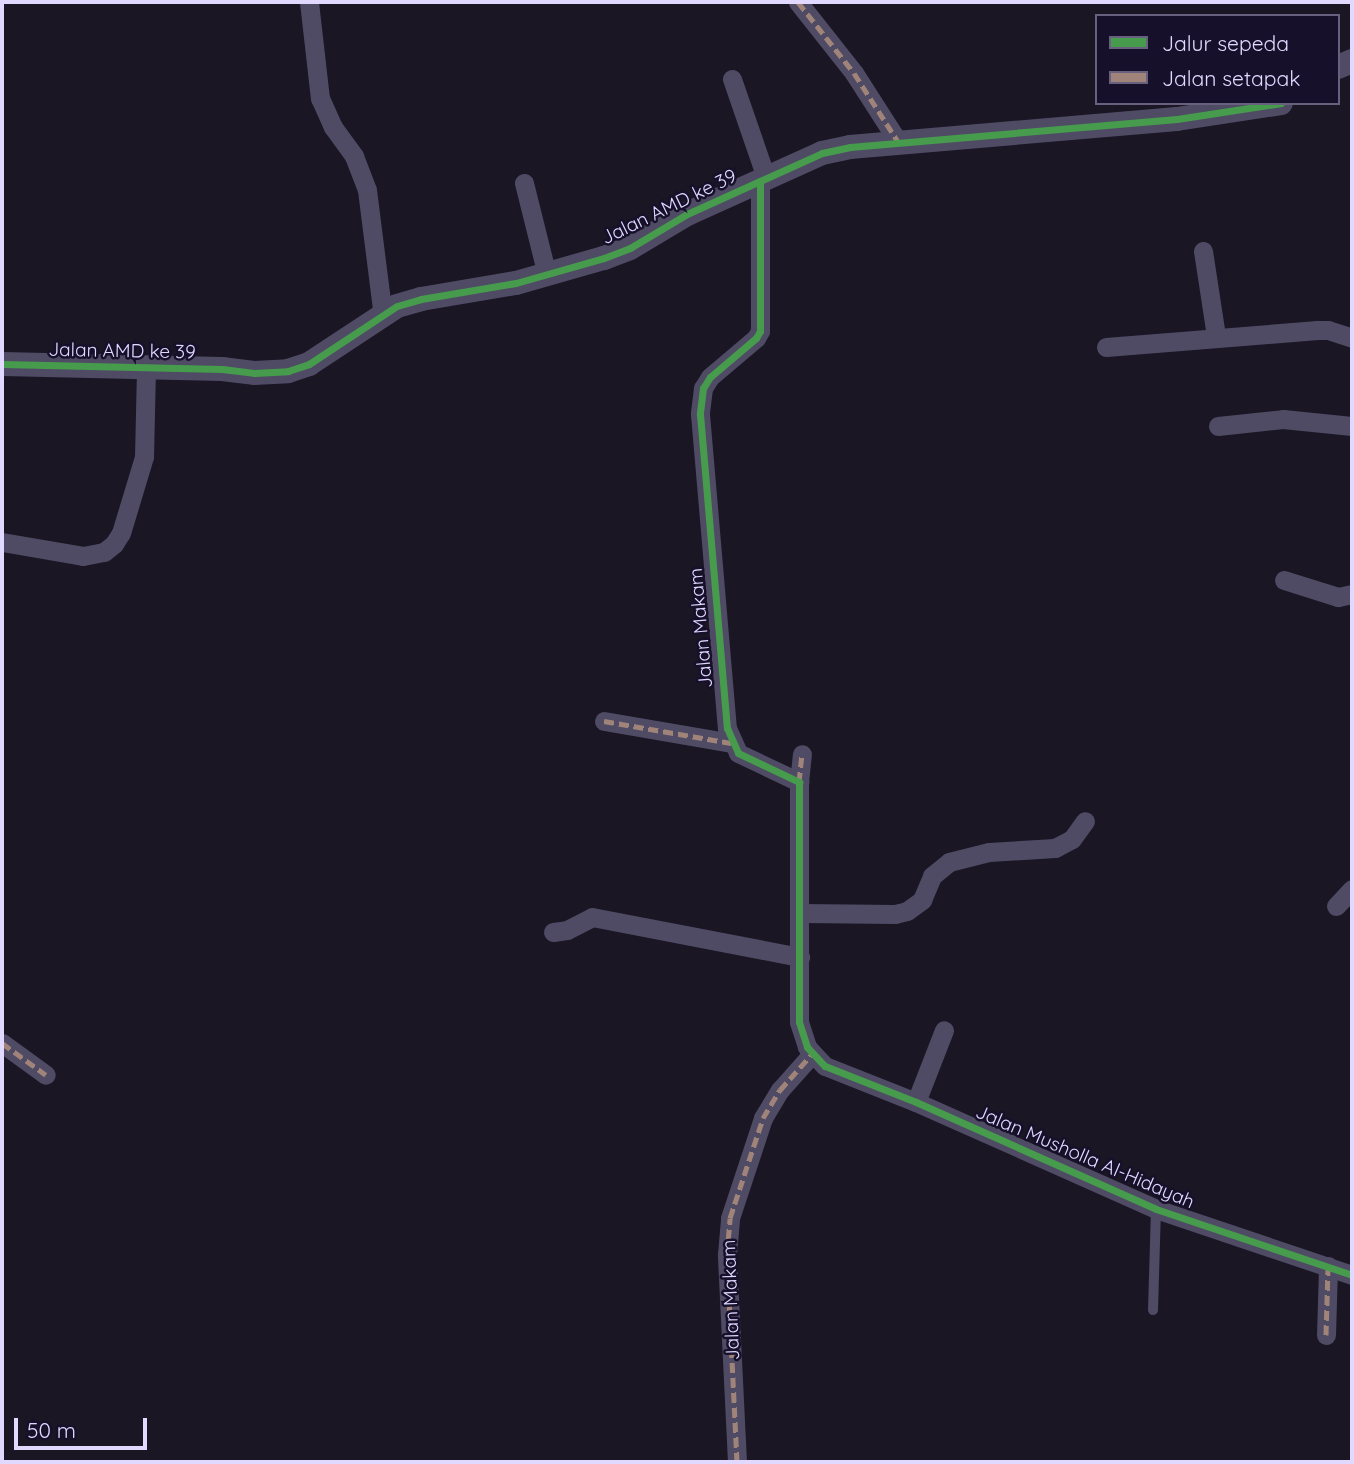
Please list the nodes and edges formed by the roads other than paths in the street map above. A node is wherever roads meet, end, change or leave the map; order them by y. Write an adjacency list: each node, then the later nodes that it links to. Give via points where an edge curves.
1 (309, 2): 10 (street, via 320,98 333,127 355,156 367,190)
2 (798, 2): 5 (street, via 855,73)
3 (732, 79): 6 (street, Jalan Makam)
4 (1269, 105): 5 (street, Jalan AMD ke 39, via 1177,120)
5 (899, 143): 6 (street, Jalan AMD ke 39, via 822,153)
6 (763, 179): 9 (street, Jalan AMD ke 39, via 687,214 630,248); 22 (street, Jalan Makam, via 760,331 710,377 700,399 720,685)
7 (524, 183): 9 (street)
8 (1202, 251): 11 (street)
9 (547, 275): 10 (street, Jalan AMD ke 39, via 421,299)
10 (383, 316): 15 (street, Jalan AMD ke 39, via 309,364 288,371)
11 (1216, 335): 12 (street, via 1328,330); 13 (street)
12 (1352, 338)
13 (1106, 347)
14 (2, 365): 15 (street, Jalan AMD ke 39)
15 (146, 369): 18 (street, via 144,457 114,544 104,552 83,556)
16 (1218, 426): 17 (street, via 1283,419)
17 (1352, 426)
18 (2, 542)
19 (1284, 580): 20 (street, via 1338,597)
20 (1352, 594)
21 (604, 721): 22 (street)
22 (731, 743): 24 (street, via 738,753)
23 (802, 754): 24 (street)
24 (799, 782): 28 (street)
25 (1085, 821): 28 (street, via 1072,839 1055,848 989,852 949,862 932,876 922,900 907,911)
26 (1352, 888): 27 (street)
27 (1336, 906)
28 (801, 914): 30 (street)
29 (552, 932): 30 (street, via 592,917)
30 (800, 957): 33 (street, via 799,1022)
31 (944, 1030): 35 (street)
32 (2, 1043): 34 (street)
33 (812, 1055): 35 (street, Jalan Musholla Al-Hidayah, via 825,1066); 41 (street, Jalan Makam, via 780,1090 763,1118 730,1218 727,1254)
34 (46, 1075)
35 (916, 1102): 36 (street, Jalan Musholla Al-Hidayah)
36 (1156, 1209): 37 (street, Jalan Musholla Al-Hidayah); 39 (lane)
37 (1328, 1266): 38 (street, Jalan Musholla Al-Hidayah); 40 (street)
38 (1352, 1275)
39 (1153, 1310)
40 (1326, 1335)
41 (737, 1462)

